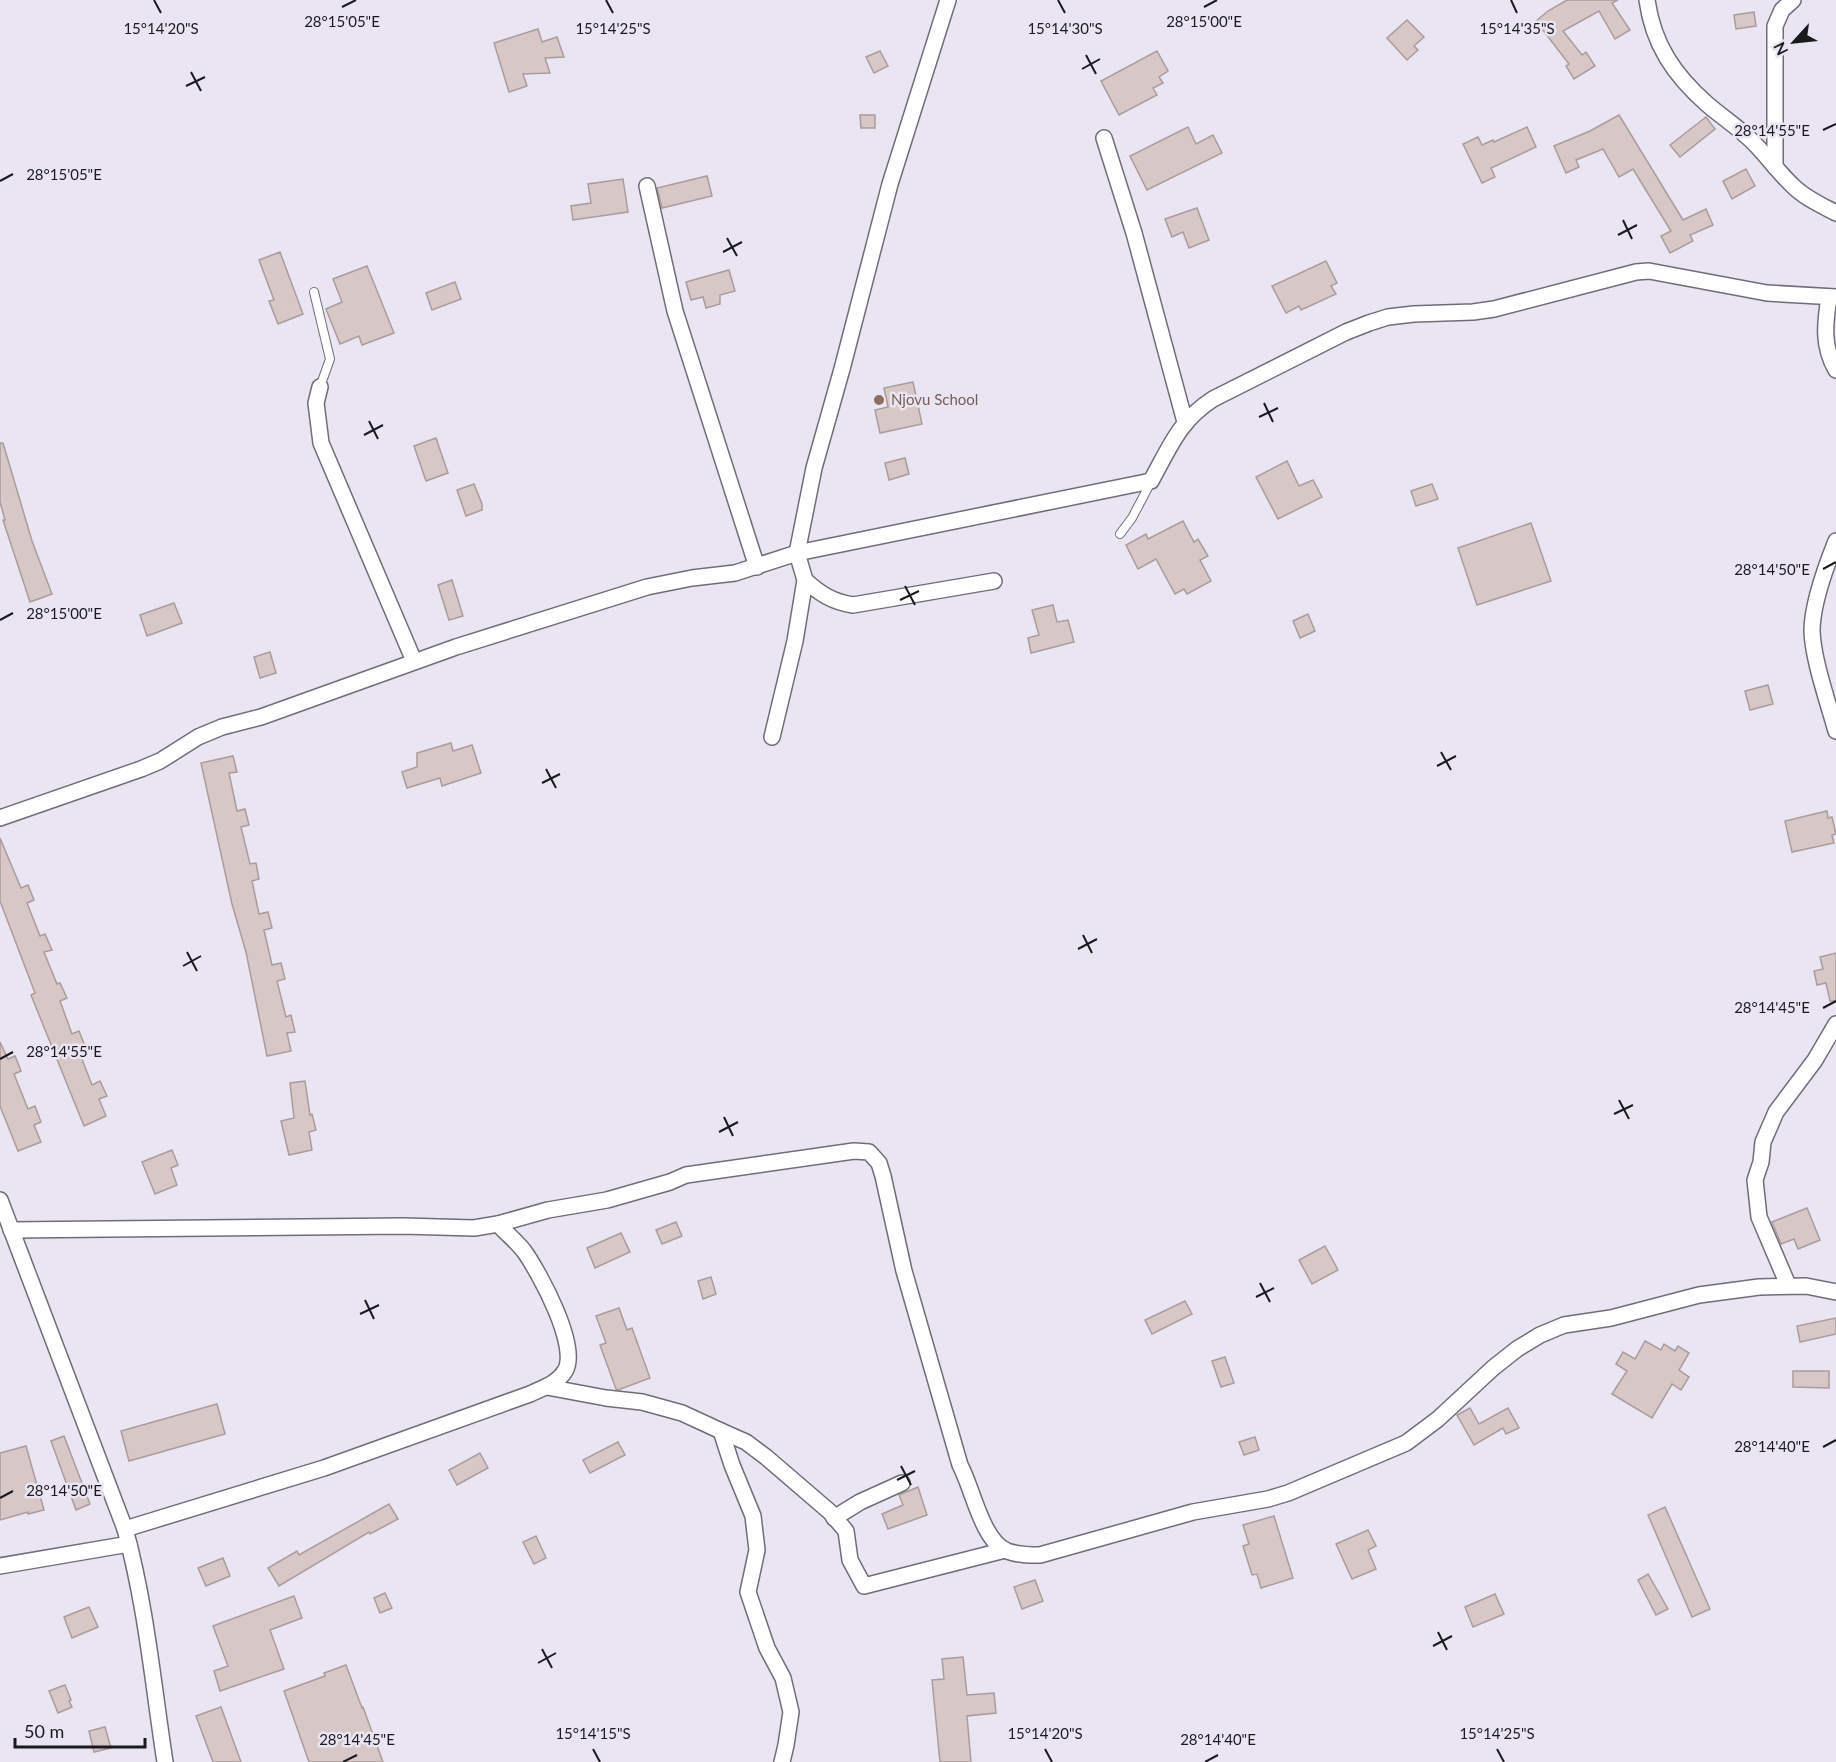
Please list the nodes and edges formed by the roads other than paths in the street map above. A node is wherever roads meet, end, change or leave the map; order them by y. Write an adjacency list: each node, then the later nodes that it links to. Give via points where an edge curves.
1 (948, 0): 16 (street, via 890,184 814,468)
2 (1647, 0): 5 (street, via 1654,34 1681,77)
3 (1793, 0): 5 (street, via 1782,10 1775,26)
4 (1104, 138): 12 (street)
5 (1775, 167): 7 (street, via 1795,188)
6 (647, 186): 17 (street, via 675,311)
7 (1836, 213)
8 (314, 292): 11 (lane, via 330,359)
9 (1833, 297): 10 (street, via 1824,338); 12 (street, via 1767,293 1649,271 1494,309 1388,317 1346,332 1213,399)
10 (1836, 370)
11 (320, 387): 20 (street, via 316,403 321,443)
12 (1185, 422): 13 (street)
13 (1151, 481): 14 (lane); 16 (street)
14 (1120, 534)
15 (1836, 541): 21 (street, via 1812,630)
16 (797, 553): 17 (street); 18 (street)
17 (757, 567): 20 (street, via 647,587)
18 (805, 580): 19 (street, via 829,599 853,605); 22 (street)
19 (994, 581)
20 (414, 661): 23 (street, via 343,689 222,727 141,769)
21 (1835, 725)
22 (772, 737)
23 (0, 818)
24 (1836, 1024): 28 (street, via 1776,1112 1763,1142 1755,1180 1759,1217)
25 (0, 1200): 27 (street)
26 (498, 1224): 27 (street, via 474,1228); 30 (street, via 523,1250 539,1275 565,1336 569,1356 566,1370); 35 (street, via 607,1200 686,1175 869,1152 884,1176 904,1271 960,1466 984,1526 992,1540)
27 (11, 1230): 34 (street)
28 (1788, 1285): 29 (street); 35 (street, via 1699,1295 1611,1318 1564,1325 1517,1349 1406,1443 1288,1493 1193,1512 1040,1555)
29 (1836, 1292)
30 (547, 1387): 31 (street, via 642,1402 682,1413); 34 (street)
31 (722, 1431): 33 (street, via 766,1456); 38 (street, via 753,1516 757,1550 748,1592 767,1648 783,1678 790,1712)
32 (902, 1483): 33 (street)
33 (834, 1518): 35 (street, via 846,1530 850,1560 864,1586)
34 (127, 1536): 36 (street); 37 (street, via 141,1598)
35 (1005, 1550)
36 (0, 1566)
37 (165, 1762)
38 (782, 1762)

